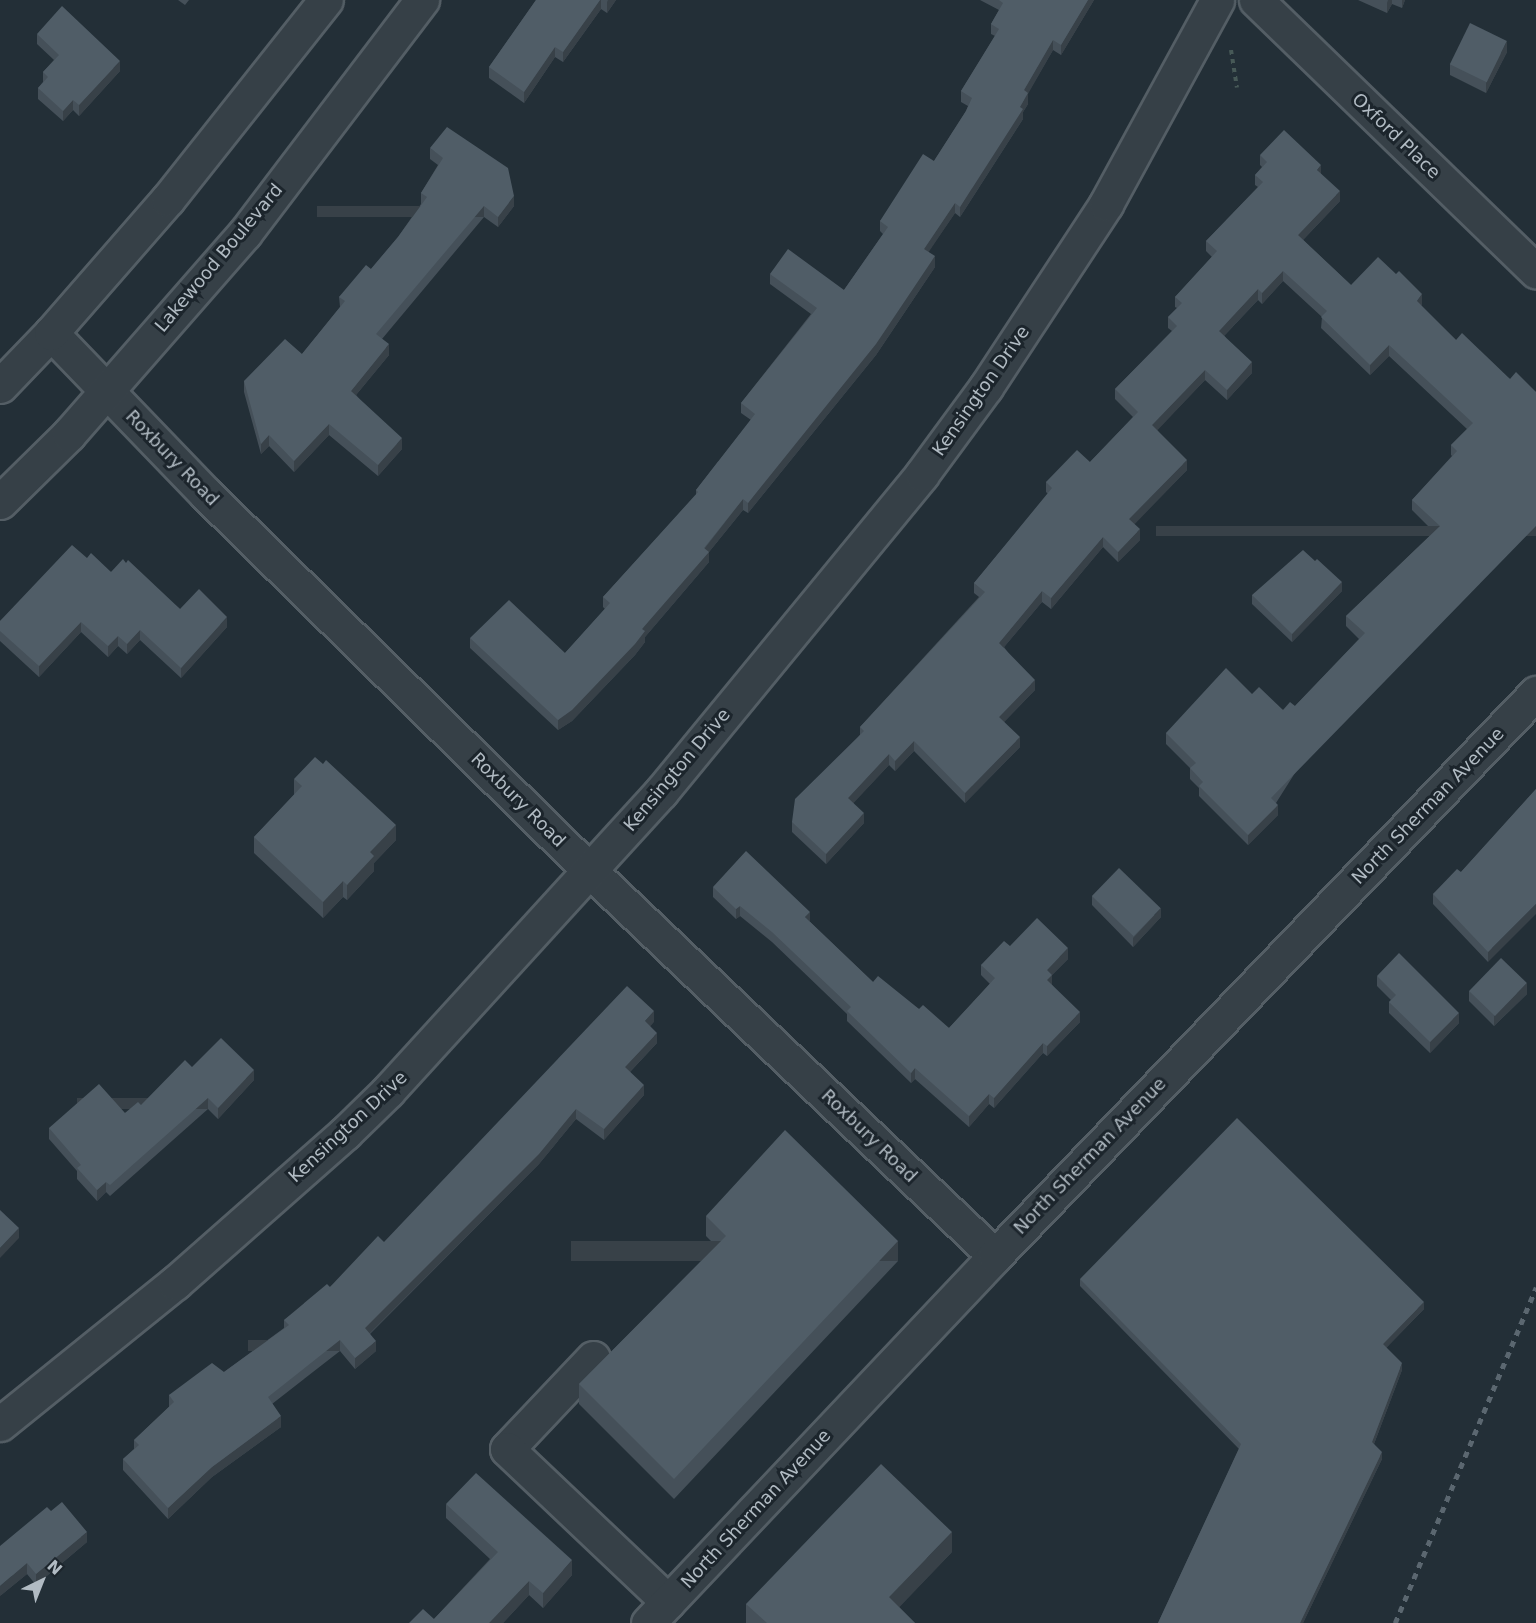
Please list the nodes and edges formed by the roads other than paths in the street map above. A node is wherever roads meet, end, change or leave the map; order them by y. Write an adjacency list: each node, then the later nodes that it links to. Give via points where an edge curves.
1 (326, 0): 6 (street, via 168,199)
2 (422, 0): 8 (street, Lakewood Boulevard, via 245,232)
3 (1217, 0): 11 (street, Kensington Drive, via 1106,204 986,387 915,483 661,792)
4 (1256, 0): 5 (street, Oxford Place)
5 (1531, 257)
6 (51, 333): 7 (street); 8 (street, Roxbury Road)
7 (0, 386)
8 (107, 390): 9 (street, Lakewood Boulevard); 11 (street, Roxbury Road, via 206,494)
9 (0, 502)
10 (1536, 693): 12 (street, North Sherman Avenue)
11 (590, 871): 12 (street, Roxbury Road); 14 (street, Kensington Drive, via 345,1133 175,1283)
12 (995, 1256): 15 (street, North Sherman Avenue)
13 (593, 1358): 15 (street, via 507,1449)
14 (0, 1424)
15 (658, 1616)

